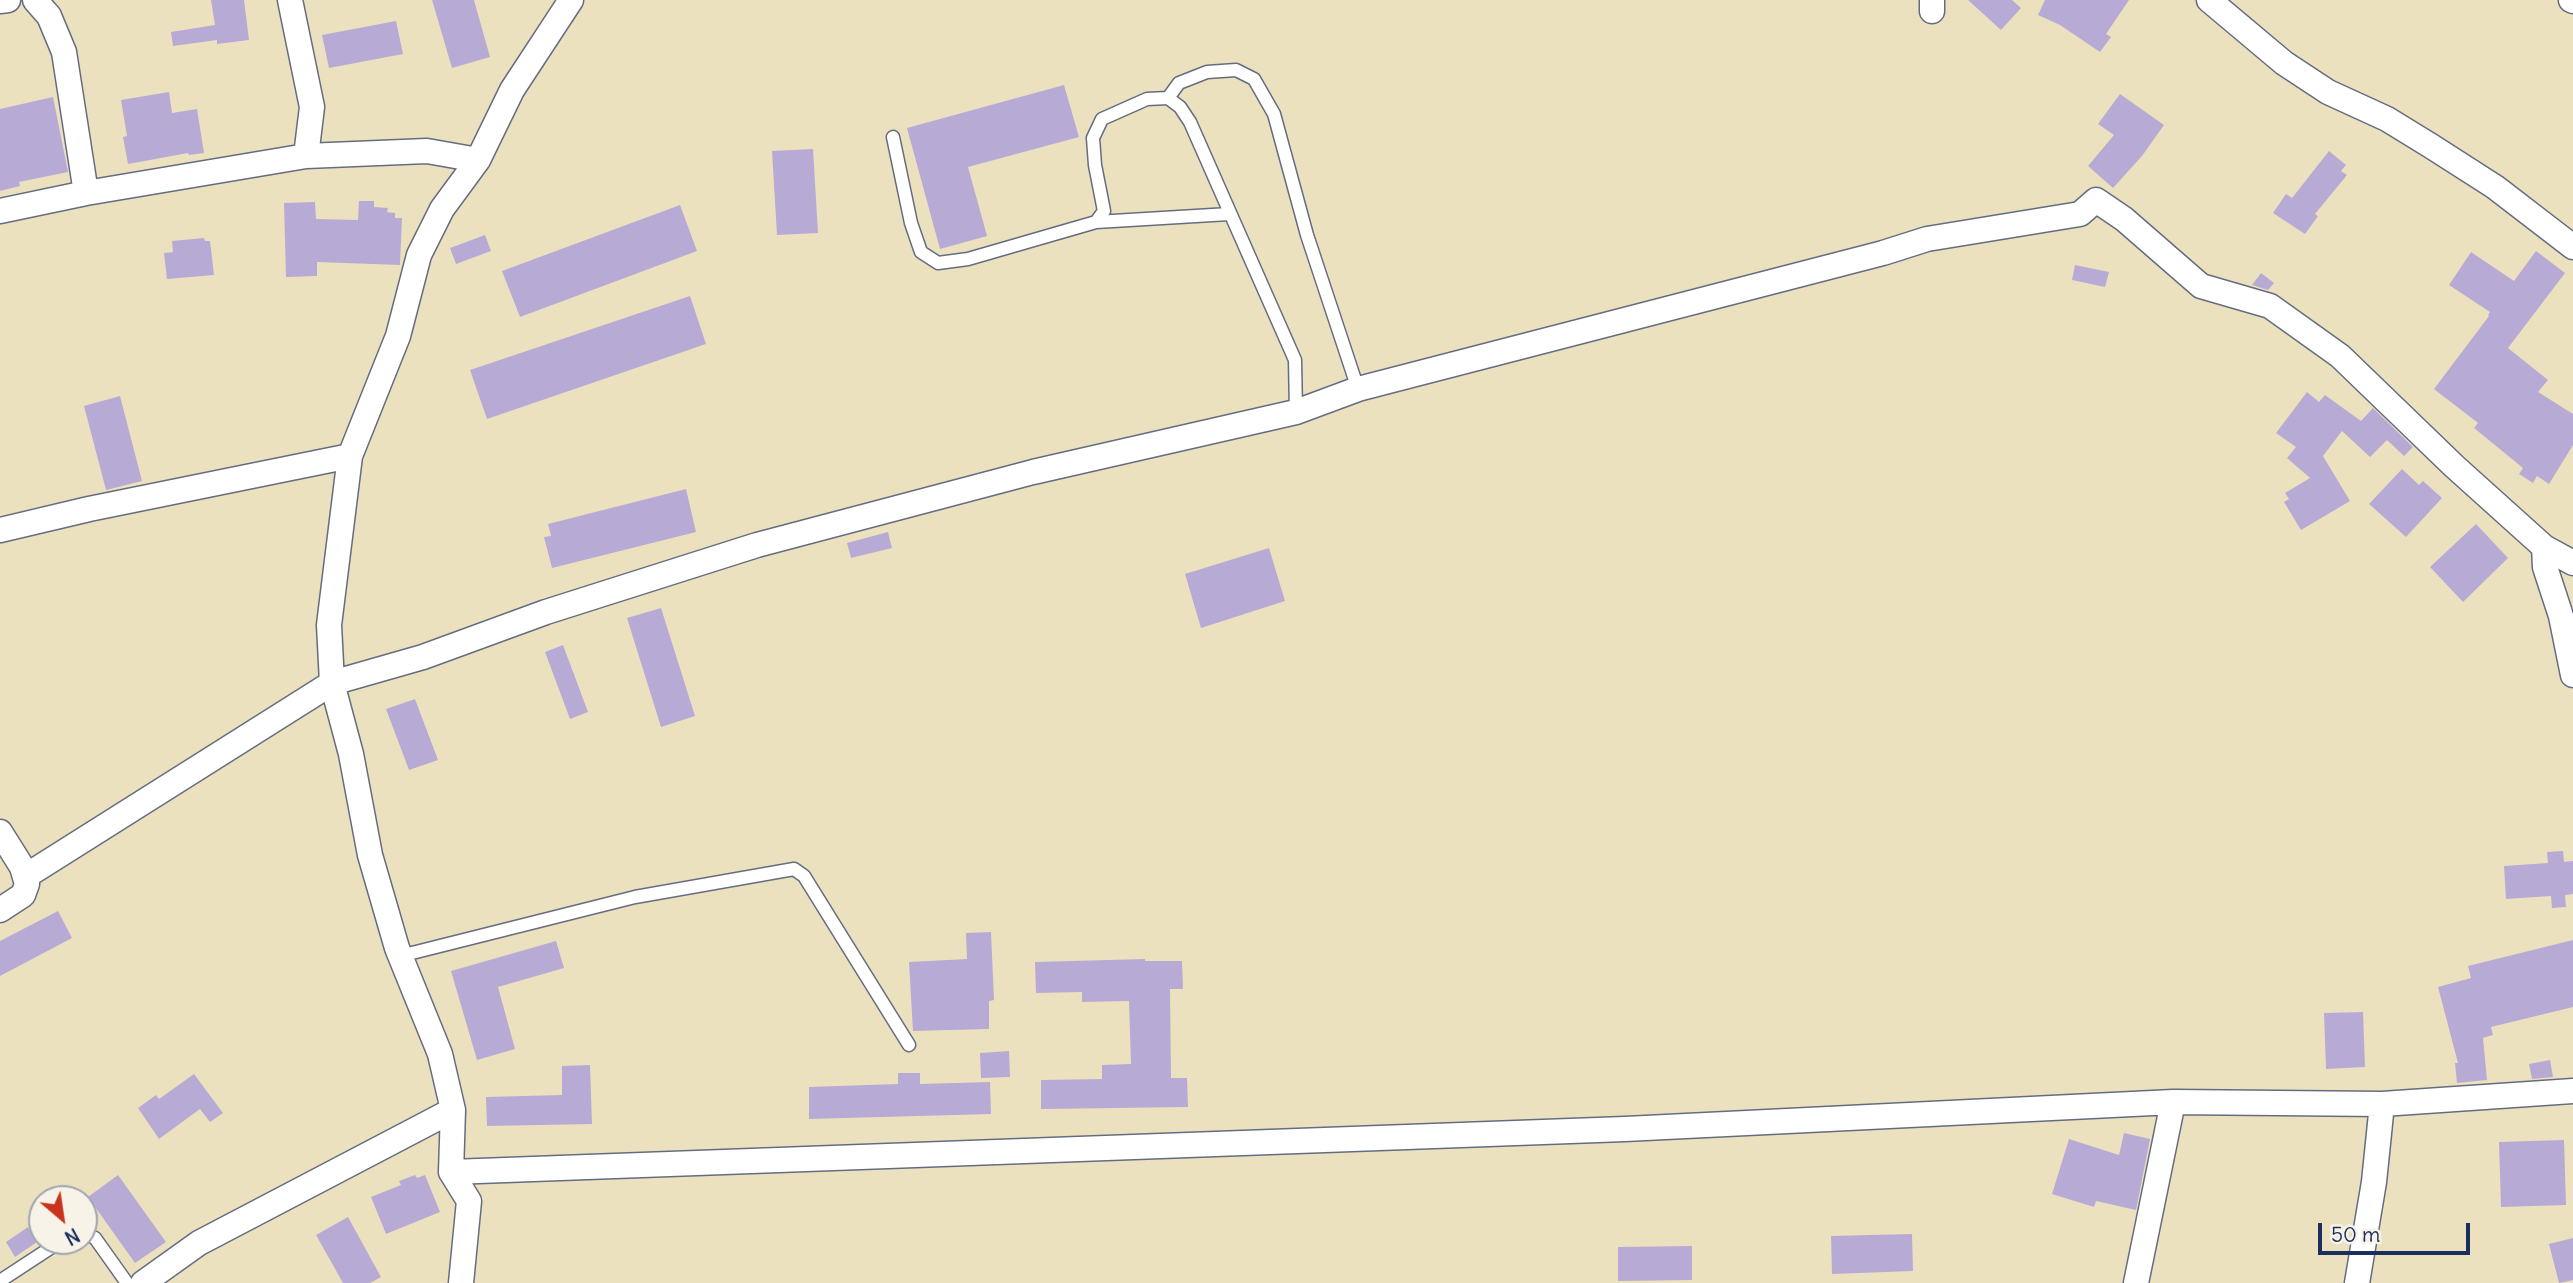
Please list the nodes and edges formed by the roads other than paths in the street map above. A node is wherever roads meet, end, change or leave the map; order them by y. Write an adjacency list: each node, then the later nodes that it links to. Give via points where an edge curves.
1 (8, 0): 6 (street)
2 (36, 0): 11 (street, via 49,16 64,52)
3 (290, 0): 9 (street, via 312,107)
4 (571, 0): 10 (street, via 512,90)
5 (2209, 0): 15 (street, via 2284,64 2431,146 2495,187)
6 (0, 1)
7 (1168, 98): 13 (lane, via 1190,122); 14 (lane, via 1147,99 1102,119 1093,138 1104,211); 16 (lane, via 1179,83 1207,72 1236,70 1254,79 1274,114)
8 (893, 137): 14 (lane, via 921,252 939,264)
9 (306, 156): 10 (street, via 427,151); 11 (street)
10 (478, 160): 18 (street, via 442,209 419,254 398,336)
11 (86, 193): 12 (street)
12 (0, 211)
13 (1229, 214): 14 (lane); 17 (lane, via 1295,360)
14 (1096, 222)
15 (2573, 247)
16 (1357, 389): 17 (street); 20 (street, via 1927,239 2080,214 2096,200 2201,286 2270,306 2340,356)
17 (1296, 412): 23 (street, via 1033,472 757,545)
18 (350, 456): 19 (street); 23 (street, via 329,625)
19 (0, 530)
20 (2544, 547): 21 (street); 22 (street)
21 (2573, 563)
22 (2573, 675)
23 (332, 684): 25 (street); 27 (street, via 370,855)
24 (0, 832): 25 (street)
25 (26, 876): 26 (street, via 23,895)
26 (0, 910)
27 (400, 956): 28 (lane, via 635,897 794,869 804,876); 32 (street, via 440,1054)
28 (909, 1045)
29 (2573, 1091): 31 (street)
30 (2173, 1102): 31 (street); 33 (street, via 1625,1129); 40 (street)
31 (2382, 1104): 41 (street)
32 (453, 1111): 33 (street); 38 (street, via 199,1243)
33 (451, 1172): 39 (street, via 469,1201)
34 (98, 1242): 37 (lane)
35 (40, 1255): 36 (lane)
36 (0, 1281)
37 (127, 1283)
38 (143, 1283)
39 (461, 1283)
40 (2136, 1283)
41 (2357, 1283)

